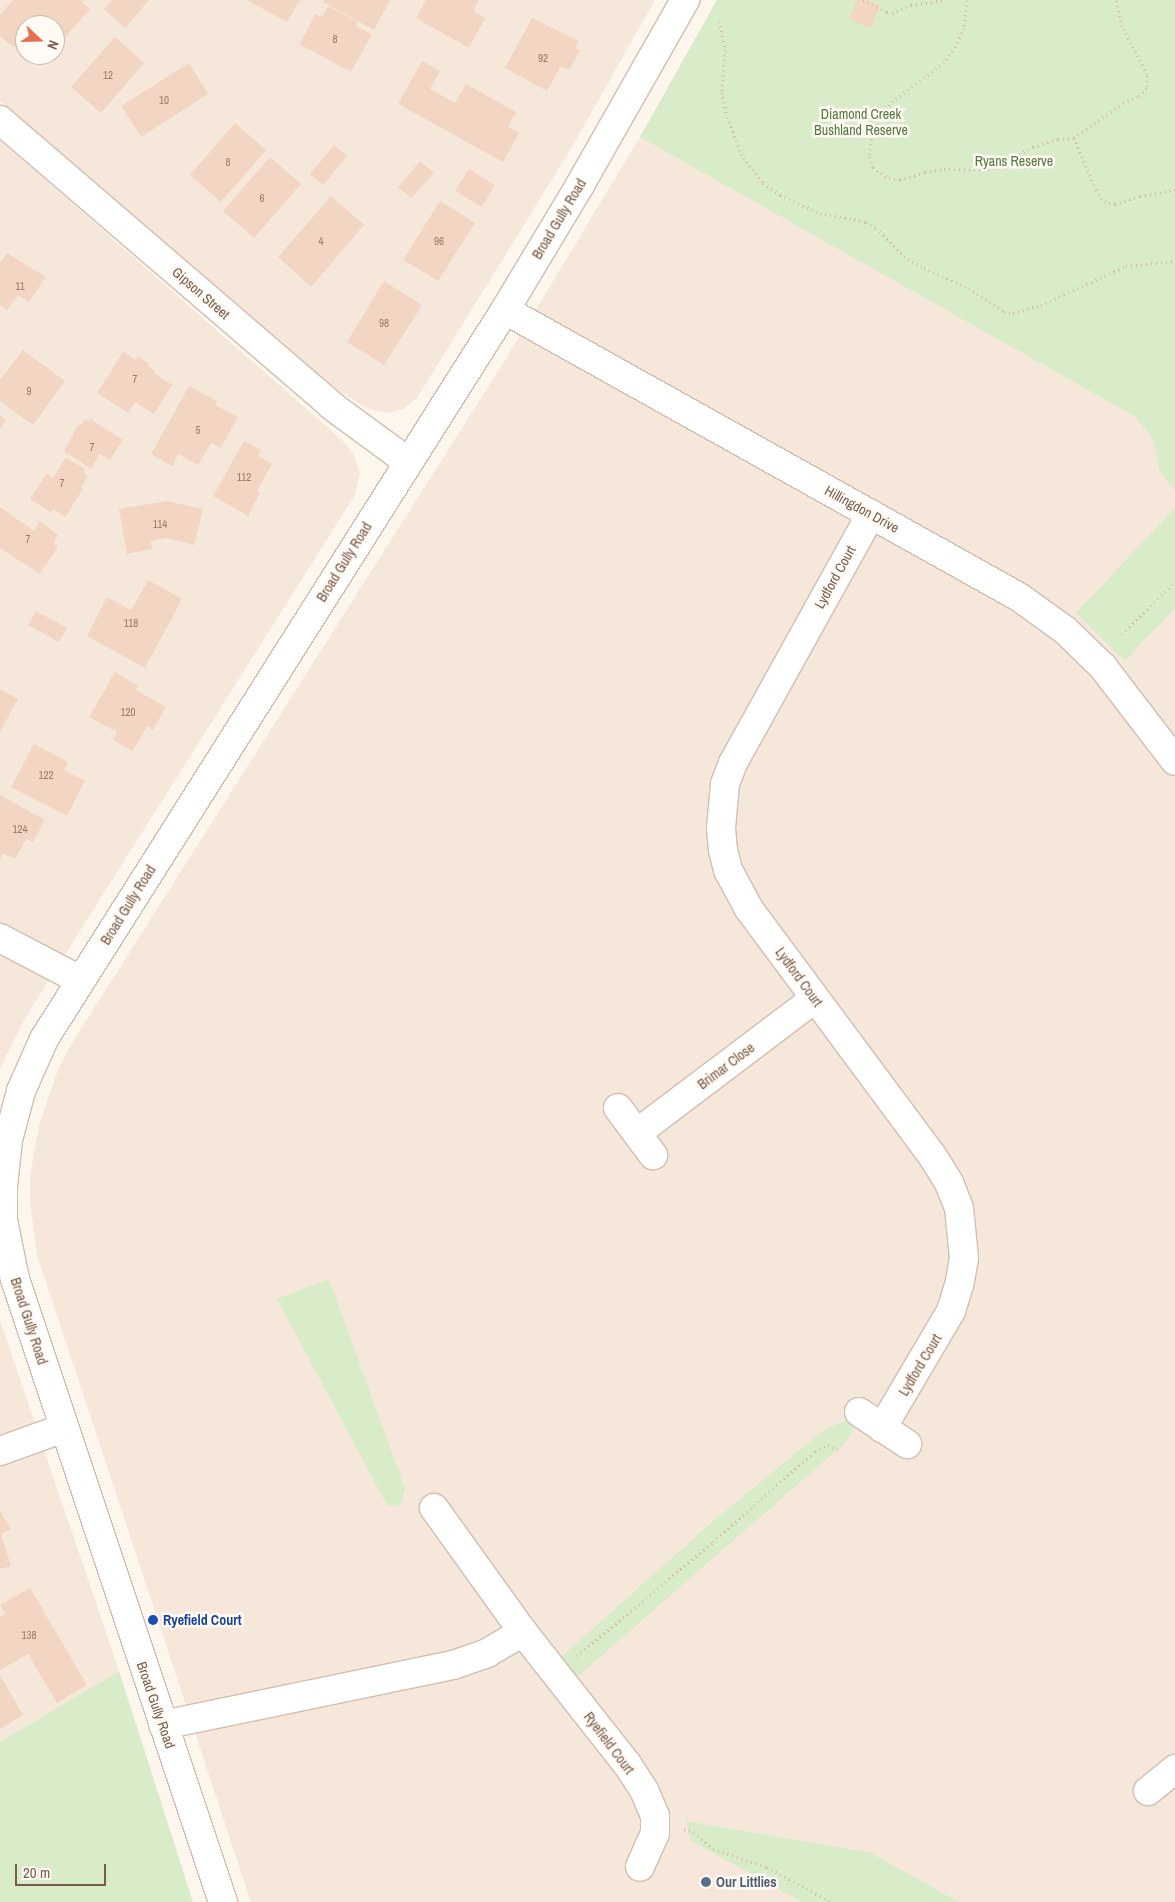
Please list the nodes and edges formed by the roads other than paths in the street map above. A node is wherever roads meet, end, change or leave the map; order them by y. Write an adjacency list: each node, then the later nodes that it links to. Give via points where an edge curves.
1 (685, 0): 3 (street, Broad Gully Road, via 580,185)
2 (0, 120): 4 (street, Gipson Street, via 332,406)
3 (504, 310): 4 (street, Broad Gully Road); 5 (street, Hillingdon Drive)
4 (407, 461): 8 (street, Broad Gully Road)
5 (870, 514): 6 (street, Hillingdon Drive, via 1019,597 1065,630 1103,667); 9 (street, Lydford Court, via 732,763 721,806 723,850 737,889)
6 (1175, 762)
7 (0, 938): 8 (street)
8 (80, 980): 14 (street, Broad Gully Road, via 44,1039 21,1091 8,1140 3,1186 3,1220 15,1279)
9 (814, 999): 11 (street, Brimar Close); 15 (street, Lydford Court, via 933,1157 949,1183 959,1208 963,1232 964,1258 951,1311)
10 (618, 1108): 11 (street)
11 (637, 1133): 12 (street)
12 (653, 1155)
13 (859, 1412): 15 (street)
14 (64, 1428): 17 (street); 20 (street, Broad Gully Road)
15 (882, 1428): 16 (street)
16 (907, 1444)
17 (0, 1451)
18 (434, 1508): 19 (street, Ryefield Court)
19 (523, 1632): 20 (street, via 453,1665); 23 (street, Ryefield Court, via 627,1764 652,1808 656,1825)
20 (163, 1725): 24 (street, Broad Gully Road)
21 (1175, 1769): 22 (street)
22 (1148, 1791)
23 (640, 1867)
24 (223, 1902)

